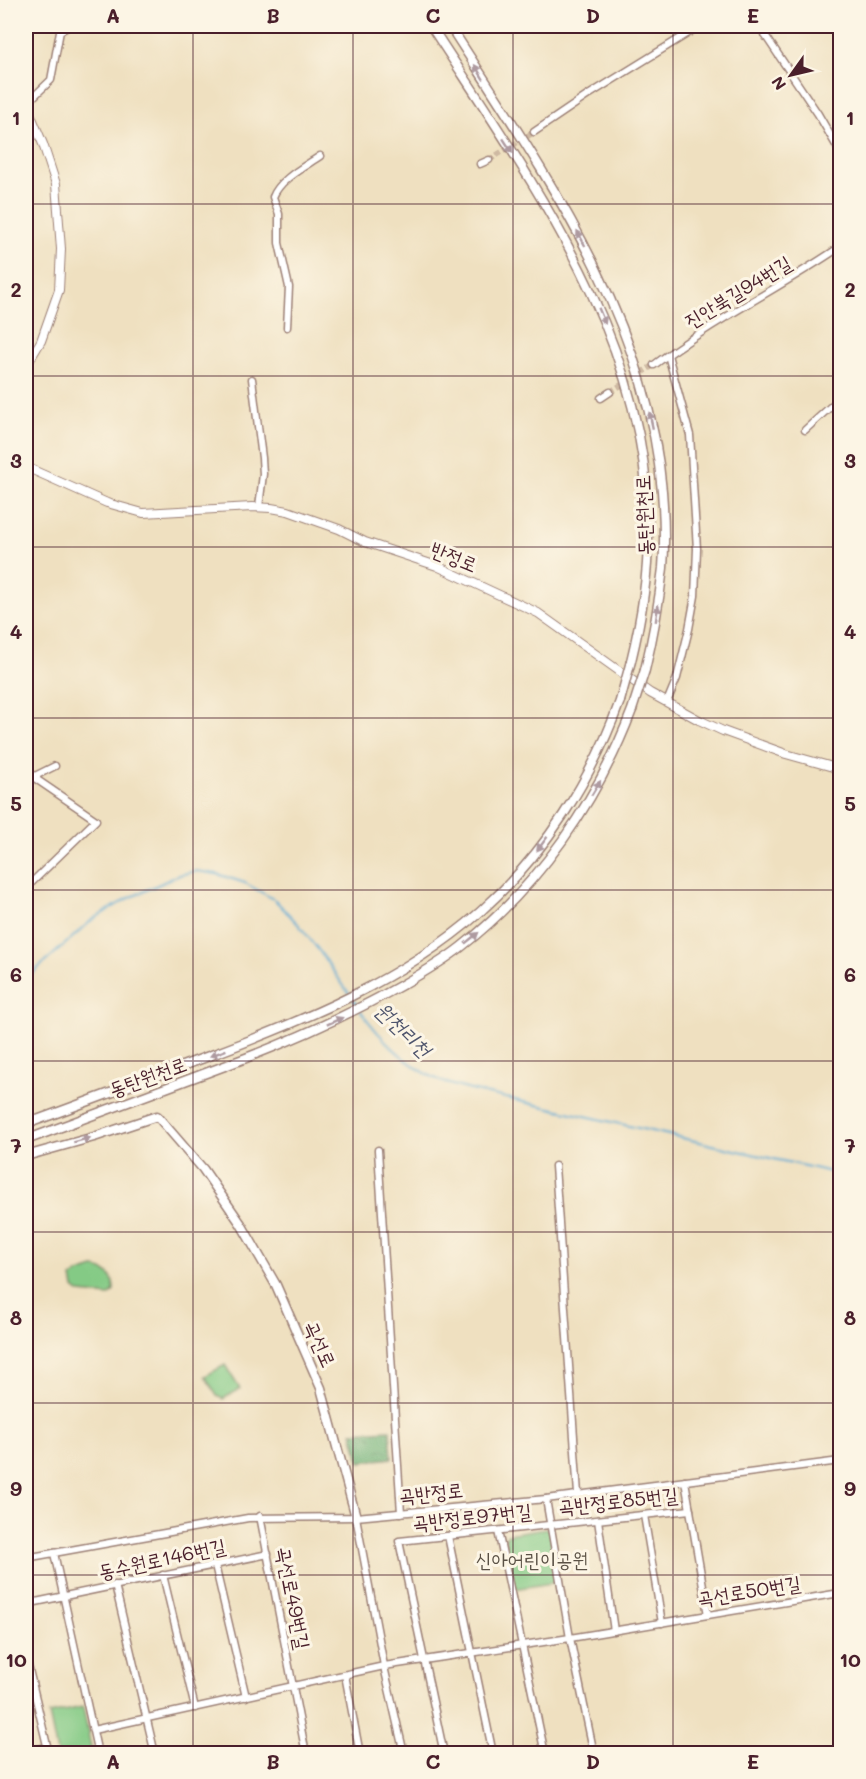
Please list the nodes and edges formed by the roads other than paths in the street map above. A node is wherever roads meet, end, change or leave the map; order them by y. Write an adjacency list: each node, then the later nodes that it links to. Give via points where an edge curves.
1 (69, 26): 6 (street, via 60,31 51,80)
2 (429, 26): 30 (main road, 동탄원천로, one-way to 30, bridge, via 540,197 592,292 619,359 637,424 648,504 640,626 620,701 596,760 531,859 451,936 338,1004)
3 (700, 26): 7 (street)
4 (759, 26): 8 (street)
5 (452, 28): 31 (main road, 동탄원천로, one-way to 5, bridge, via 282,1044 346,1016 425,972 490,923 539,871 605,773 620,742 654,634 663,566 663,510 647,401 602,280 567,213)
6 (26, 104): 16 (street, via 56,184 61,249 59,290 41,341)
7 (534, 132)
8 (840, 152)
9 (320, 156): 13 (street, via 276,190 273,197 289,287)
10 (489, 160): 11 (street)
11 (480, 164)
12 (840, 247): 14 (street, 진안북길94번길)
13 (287, 327)
14 (668, 355): 15 (street, 진안북길94번길); 24 (street, via 690,435 697,549 695,596)
15 (654, 365)
16 (26, 366)
17 (252, 379): 23 (street, via 263,474)
18 (610, 392): 19 (street)
19 (601, 398)
20 (840, 399): 21 (street)
21 (805, 430)
22 (26, 467): 23 (street, 반정로, via 107,503 143,513)
23 (259, 507): 24 (street, 반정로, via 288,511 437,566 538,613)
24 (668, 702): 26 (street, 반정로, via 723,731)
25 (55, 766): 27 (street)
26 (840, 769)
27 (33, 777): 28 (street); 29 (street, via 96,820)
28 (26, 779)
29 (26, 888)
30 (26, 1124)
31 (26, 1140)
32 (378, 1150): 40 (street)
33 (26, 1155): 43 (main road, 곡선로, one-way to 43, via 157,1116 203,1169 276,1285 321,1388)
34 (555, 1166): 37 (street)
35 (840, 1461): 36 (street, 곡반정로)
36 (685, 1480): 37 (street, 곡반정로); 39 (street, 곡반정로85번길)
37 (578, 1494): 38 (street, 곡반정로)
38 (546, 1499): 40 (street, 곡반정로); 45 (street, 곡반정로97번길)
39 (690, 1510): 41 (street, 곡반정로85번길); 57 (street, 곡반정로85번길)
40 (401, 1513): 43 (street, 곡반정로)
41 (644, 1515): 44 (street, 곡반정로85번길); 58 (street)
42 (261, 1516): 43 (street, 곡반정로); 48 (street, 곡반정로); 49 (street, 곡선로49번길)
43 (356, 1517): 65 (street, 곡선로)
44 (598, 1520): 45 (street, 곡반정로85번길); 59 (street)
45 (549, 1525): 46 (street, 곡반정로97번길); 60 (street, 곡반정로97번길)
46 (498, 1531): 47 (street, 곡반정로97번길); 61 (street)
47 (448, 1536): 62 (street); 64 (street, 곡반정로97번길, via 399,1541)
48 (54, 1553): 50 (street, 곡반정로); 55 (street)
49 (268, 1554): 51 (street, 동수원로146번길); 67 (street, 곡선로49번길)
50 (26, 1558)
51 (215, 1565): 52 (street, 동수원로146번길); 68 (street)
52 (163, 1575): 53 (street, 동수원로146번길); 69 (street)
53 (115, 1585): 55 (street, 동수원로146번길); 70 (street)
54 (840, 1593): 57 (street, 곡선로50번길)
55 (64, 1596): 56 (street, 동수원로146번길); 71 (street)
56 (26, 1604)
57 (708, 1615): 58 (street, 곡선로50번길)
58 (662, 1623): 59 (street, 곡선로50번길)
59 (614, 1630): 60 (street, 곡선로50번길)
60 (570, 1638): 61 (street, 곡선로50번길); 82 (street, 곡반정로97번길)
61 (522, 1645): 62 (street, 곡선로50번길); 81 (street)
62 (473, 1653): 64 (street, 곡선로50번길); 80 (street)
63 (26, 1657): 72 (street)
64 (424, 1660): 65 (street, 곡선로50번길); 79 (street)
65 (384, 1666): 66 (street); 78 (street, 곡선로)
66 (345, 1675): 67 (street); 77 (street)
67 (293, 1686): 68 (street); 76 (street, 곡선로49번길)
68 (246, 1696): 69 (street)
69 (195, 1708): 70 (street)
70 (147, 1719): 71 (street); 75 (street)
71 (93, 1731): 74 (street)
72 (48, 1750): 73 (street)
73 (26, 1751)
74 (98, 1754)
75 (155, 1754)
76 (306, 1754)
77 (360, 1754)
78 (404, 1754)
79 (444, 1754)
80 (494, 1754)
81 (545, 1754)
82 (594, 1754)

